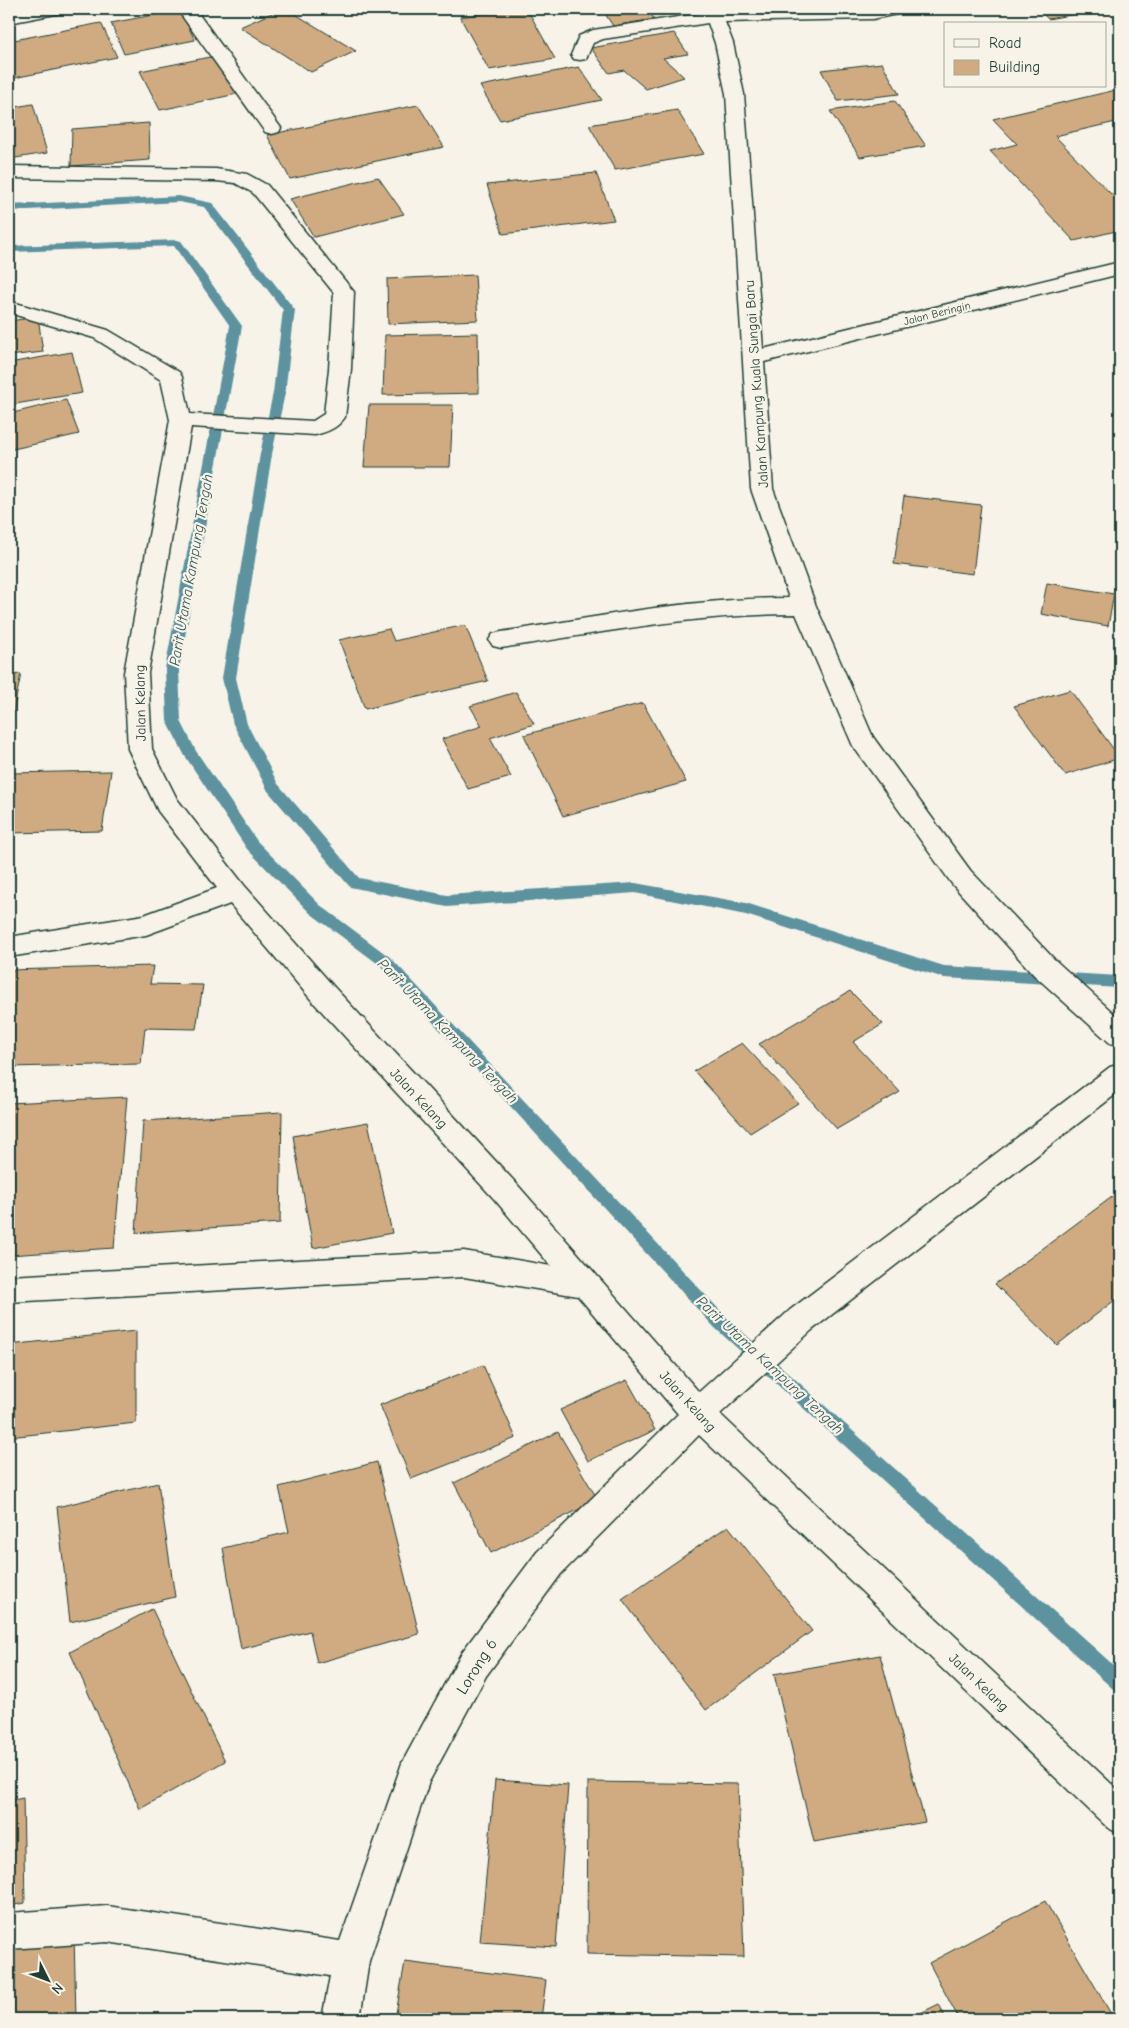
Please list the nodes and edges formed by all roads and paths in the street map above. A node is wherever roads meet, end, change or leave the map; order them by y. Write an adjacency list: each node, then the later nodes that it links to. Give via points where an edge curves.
1 (55, 9): 5 (street)
2 (186, 9): 7 (street)
3 (896, 9): 4 (street, via 873,14)
4 (713, 13): 6 (street, via 599,34 585,40); 11 (street, Jalan Kampung Kuala Sungai Baru, via 724,43 734,94)
5 (9, 18)
6 (580, 55)
7 (272, 128)
8 (9, 172): 12 (street, via 240,178 260,189 344,292 334,417 315,428)
9 (1120, 268): 11 (street, Jalan Beringin)
10 (9, 307): 12 (street, Jalan Kelang, via 101,334 171,377)
11 (754, 358): 13 (street, Jalan Kampung Kuala Sungai Baru, via 762,489)
12 (181, 420): 15 (street, Jalan Kelang, via 136,672 140,749 167,804)
13 (804, 606): 14 (street, via 748,606 684,612); 17 (street, Jalan Kampung Kuala Sungai Baru, via 862,740 961,877 1044,967)
14 (501, 640)
15 (235, 892): 16 (street, via 146,926); 19 (street, Jalan Kelang, via 324,995)
16 (9, 947)
17 (1120, 1034)
18 (1120, 1075): 21 (street, Lorong 6, via 802,1320)
19 (588, 1285): 20 (street, via 464,1264); 21 (street, Jalan Kelang)
20 (9, 1289)
21 (699, 1415): 22 (street, Jalan Kelang); 24 (street, Lorong 6, via 549,1563 474,1664 414,1775)
22 (1120, 1816)
23 (9, 1931): 24 (street, via 107,1924)
24 (351, 1961): 25 (street, Lorong 6)
25 (341, 2019)

